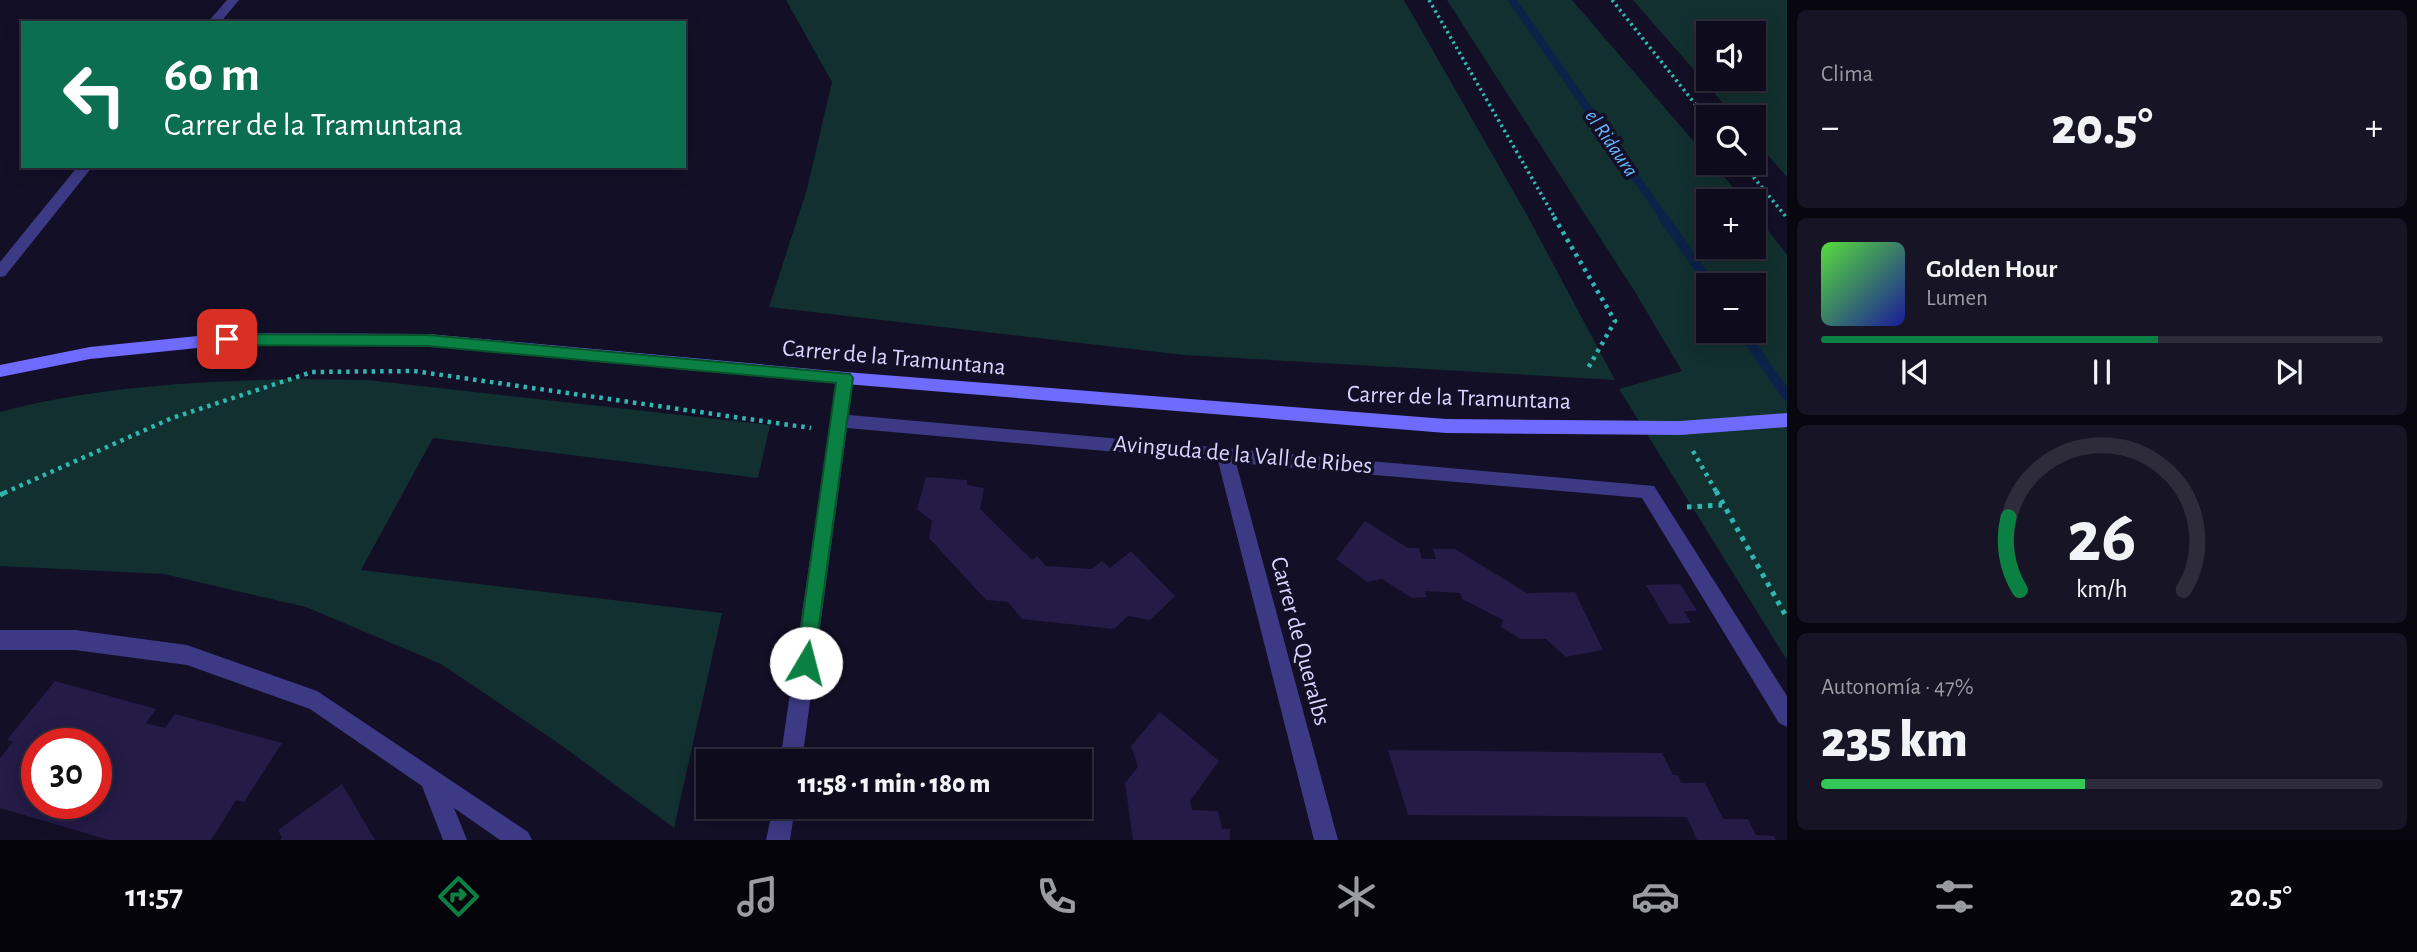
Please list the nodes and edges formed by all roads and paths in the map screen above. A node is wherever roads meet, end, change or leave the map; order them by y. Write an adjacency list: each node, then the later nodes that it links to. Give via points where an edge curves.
1 (233, 0): 4 (street)
2 (1429, 0): 10 (path, via 1615,321)
3 (1612, 0): 5 (path)
4 (215, 21)
5 (1696, 105)
6 (84, 168): 9 (street)
7 (1752, 175): 8 (path)
8 (1787, 218)
9 (0, 272)
10 (1587, 370)
11 (0, 371): 12 (main road, Carrer de la Tramuntana, via 90,353 227,339 414,340)
12 (845, 378): 14 (main road, Carrer de la Tramuntana, via 1447,426); 15 (street)
13 (1787, 420): 14 (main road, Carrer de la Tramuntana)
14 (1680, 428): 18 (path)
15 (839, 429): 16 (street, Avinguda de la Vall de Ribes); 17 (path, via 414,371 312,372 172,418); 21 (street)
16 (1225, 454): 20 (street, Avinguda de la Vall de Ribes, via 1647,491); 27 (street, Carrer de Queralbs)
17 (0, 495)
18 (1787, 618)
19 (0, 640): 22 (street, via 75,640 187,655 317,701)
20 (1787, 716)
21 (793, 749)
22 (431, 780): 24 (street); 25 (street)
23 (781, 819): 26 (street)
24 (455, 840)
25 (520, 840)
26 (778, 840)
27 (1326, 840)

